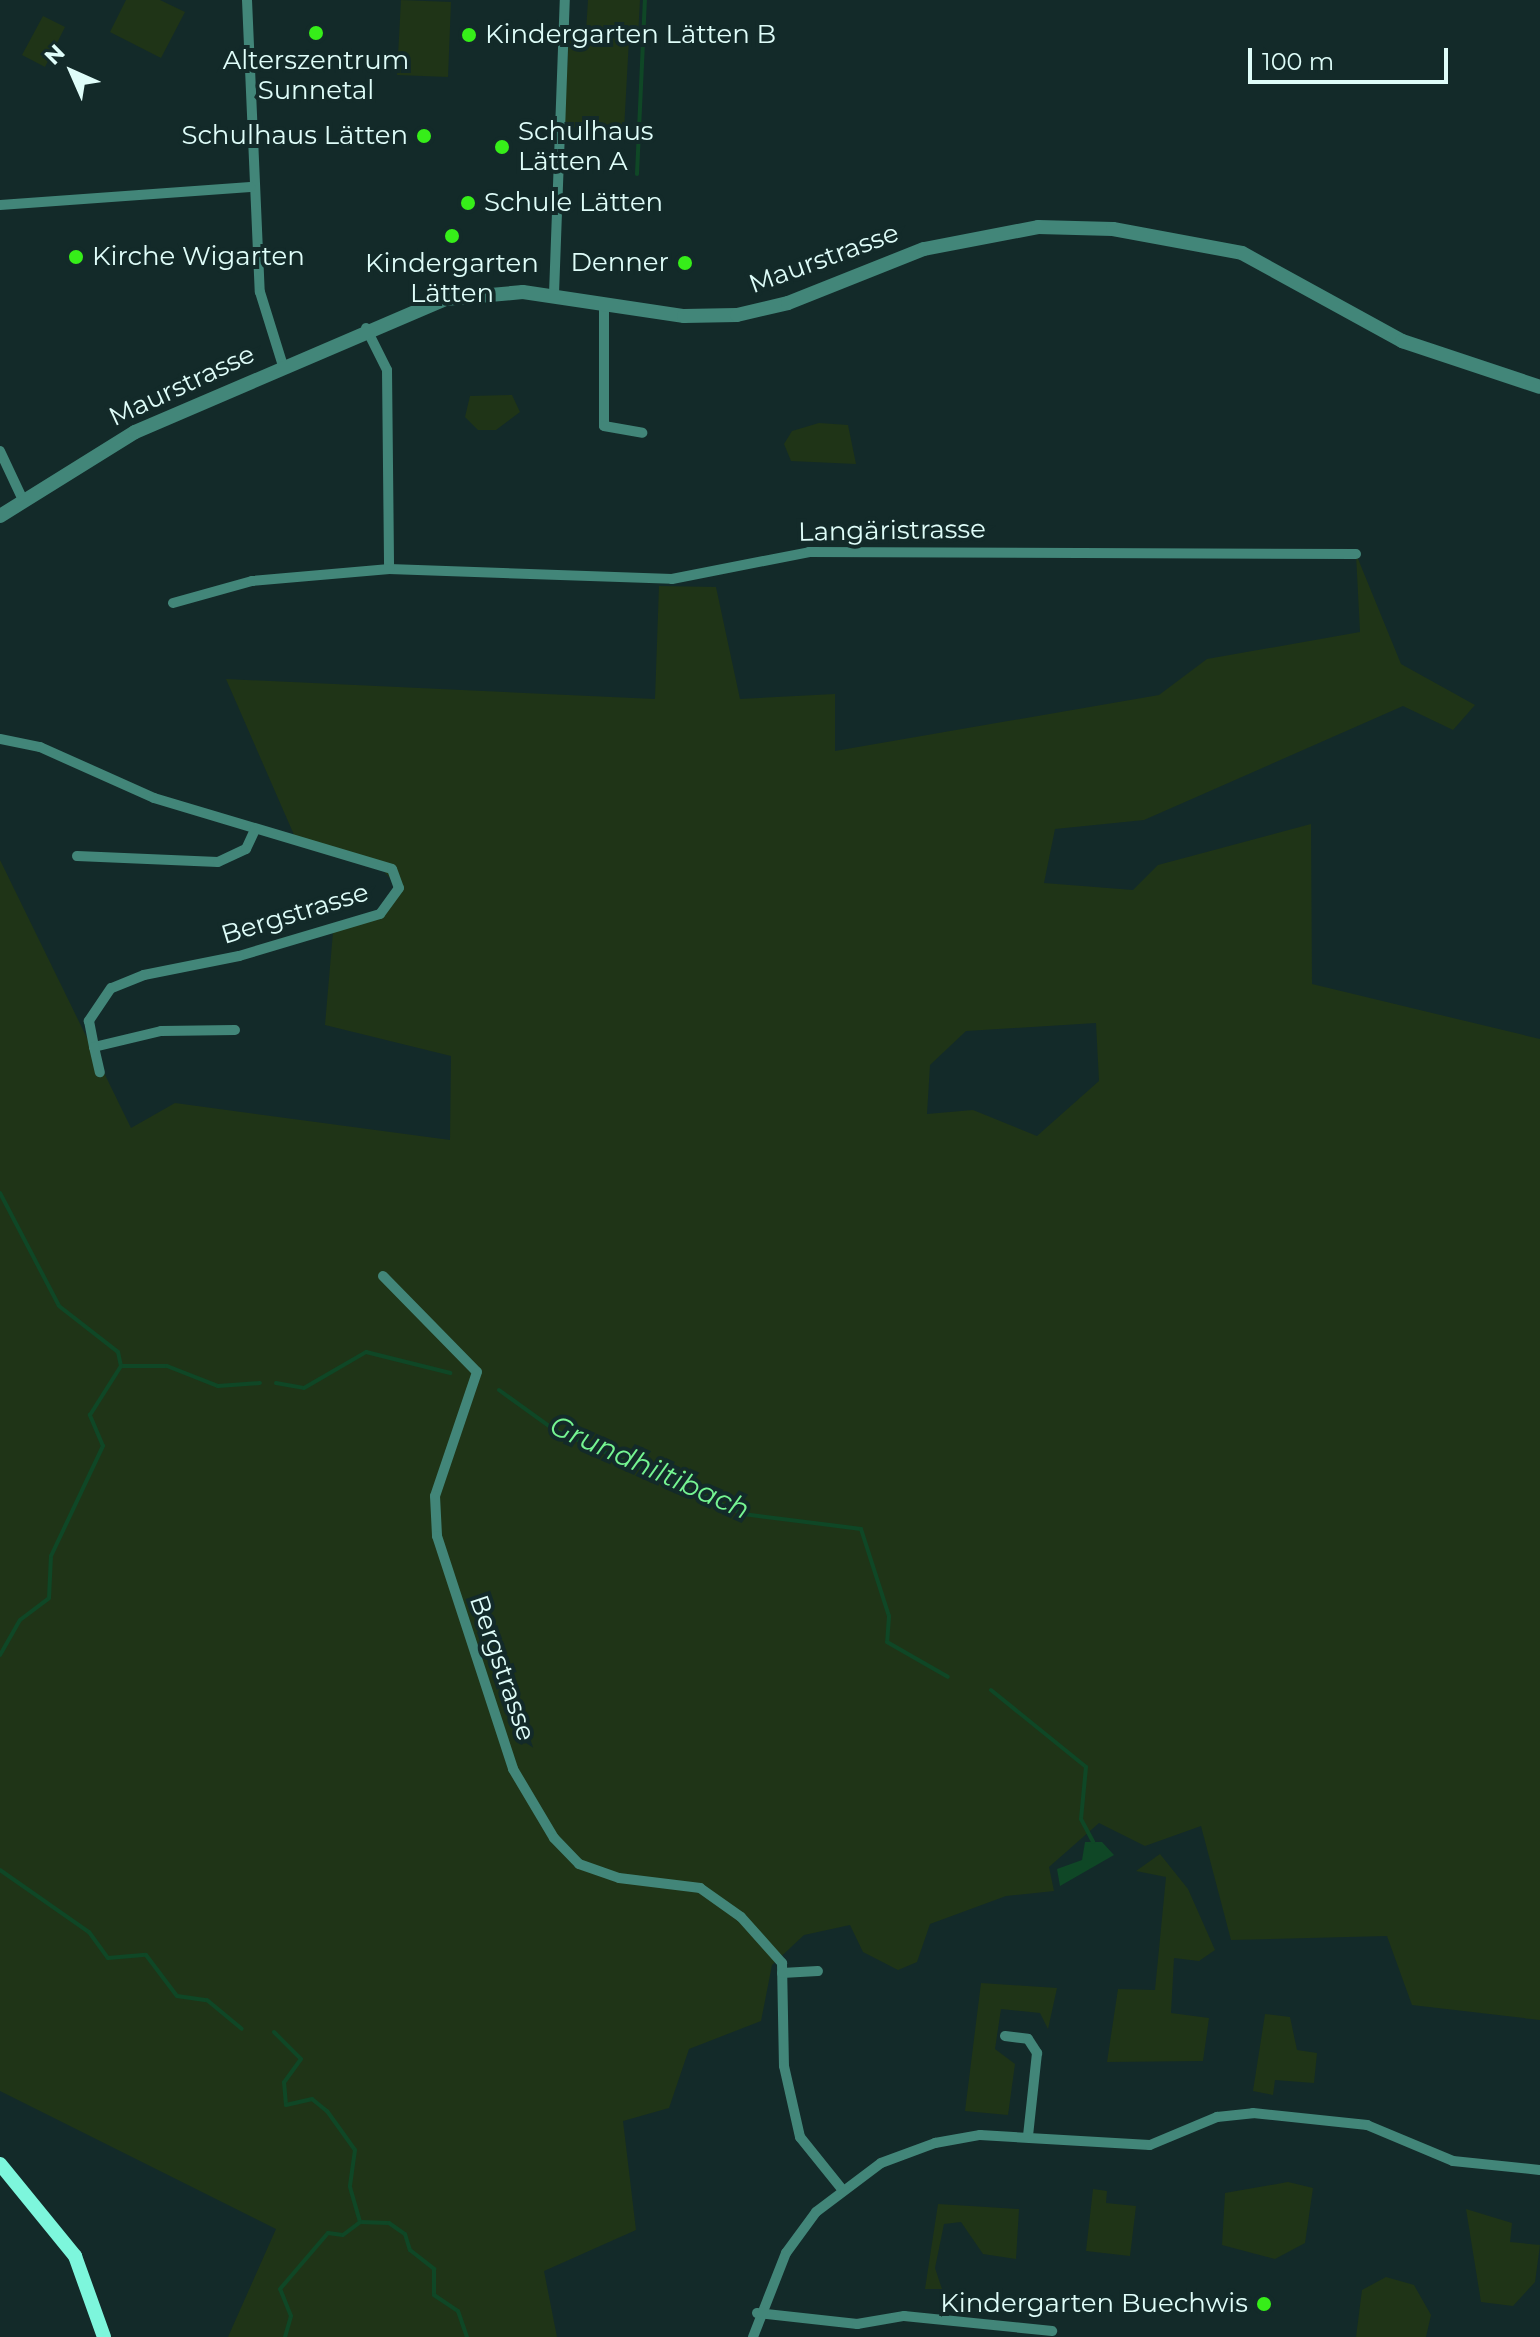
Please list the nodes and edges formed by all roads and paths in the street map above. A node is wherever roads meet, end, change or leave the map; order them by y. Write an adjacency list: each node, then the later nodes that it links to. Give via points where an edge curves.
1 (247, 0): 3 (street)
2 (565, 0): 5 (street)
3 (250, 187): 4 (street); 8 (street, via 263,316)
4 (0, 205)
5 (554, 294): 6 (street, Maurstrasse); 7 (street, Maurstrasse, via 445,299)
6 (604, 303): 9 (street, Maurstrasse, via 684,316 737,315 955,240 1038,227 1113,229 1242,253 1402,341); 10 (street, via 604,426)
7 (366, 328): 8 (street, Maurstrasse); 15 (street, via 387,370)
8 (283, 366): 12 (street, Maurstrasse, via 135,432)
9 (1540, 387)
10 (642, 433)
11 (0, 451): 12 (street)
12 (23, 500): 13 (street, Maurstrasse)
13 (0, 516)
14 (1356, 554): 15 (street, Langäristrasse, via 809,552 672,579)
15 (389, 569): 16 (street, Langäristrasse, via 288,575)
16 (173, 603)
17 (0, 739): 18 (street, Bergstrasse, via 40,747 154,798)
18 (255, 830): 19 (street, via 246,849 218,862); 21 (street, Bergstrasse, via 383,862 397,878 396,900 380,914 333,932 111,988 89,1021)
19 (77, 856)
20 (235, 1030): 21 (street, via 161,1031)
21 (94, 1047): 22 (street)
22 (100, 1072)
23 (383, 1276): 24 (street, Bergstrasse, via 477,1372 435,1496 437,1536 513,1769 554,1838 579,1864 619,1878 700,1888 741,1917)
24 (782, 1968): 25 (street); 30 (street, via 784,2066 800,2137)
25 (818, 1971)
26 (1005, 2036): 27 (street, via 1028,2039 1037,2053)
27 (1028, 2136): 29 (street, via 1150,2145 1217,2117 1253,2113 1367,2125 1453,2161); 30 (street, via 935,2143)
28 (0, 2164): 33 (main road, via 75,2256)
29 (1540, 2170)
30 (841, 2188): 31 (street, via 795,2238)
31 (757, 2313): 32 (street, via 857,2324 904,2316); 34 (street)
32 (1052, 2331)
33 (104, 2337)
34 (753, 2337)

